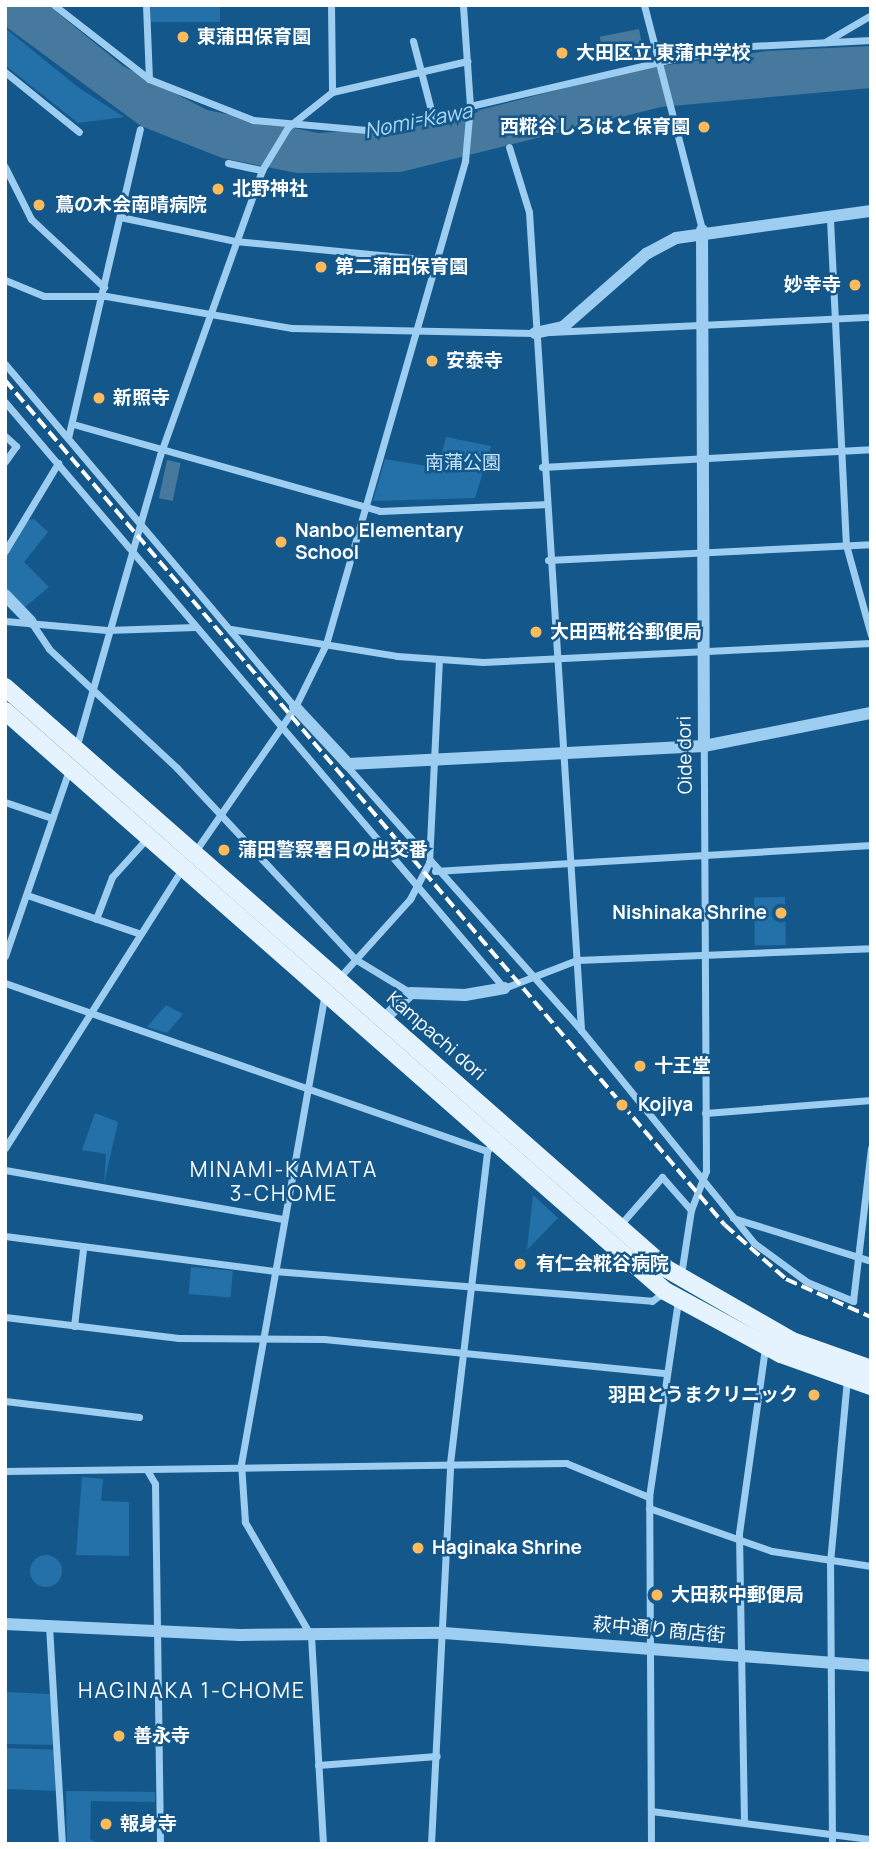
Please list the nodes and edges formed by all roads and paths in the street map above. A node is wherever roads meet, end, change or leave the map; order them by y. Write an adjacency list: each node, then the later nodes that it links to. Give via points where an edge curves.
1 (54, 5): 14 (street)
2 (146, 5): 14 (street)
3 (331, 5): 15 (street)
4 (463, 5): 10 (street)
5 (644, 5): 11 (street)
6 (871, 15): 9 (street)
7 (871, 40): 9 (street)
8 (414, 41): 12 (street)
9 (825, 42): 11 (street)
10 (467, 61): 12 (street); 16 (street)
11 (659, 62): 16 (street); 28 (street)
12 (420, 71): 15 (street); 17 (street)
13 (5, 72): 20 (street)
14 (149, 79): 18 (street, via 219,111)
15 (332, 92): 18 (street)
16 (470, 108): 18 (street, via 391,128); 30 (street, via 465,159)
17 (431, 110)
18 (287, 128): 24 (street)
19 (141, 129): 26 (street)
20 (79, 132)
21 (509, 147): 39 (street, via 526,185)
22 (228, 163): 24 (street)
23 (5, 167): 32 (street, via 32,219)
24 (262, 169): 29 (street)
25 (871, 211): 27 (street)
26 (120, 217): 29 (street); 32 (street)
27 (830, 219): 28 (street); 36 (street)
28 (702, 230): 37 (street, Oide dori); 38 (street, via 646,254 599,299)
29 (235, 241): 30 (street); 34 (street)
30 (434, 260): 40 (street)
31 (5, 280): 33 (street, via 44,296)
32 (104, 287): 33 (street)
33 (106, 296): 34 (street); 43 (street)
34 (205, 316): 40 (street); 46 (street)
35 (871, 317): 36 (street)
36 (836, 319): 37 (street); 48 (street)
37 (702, 327): 38 (street); 49 (street, Oide dori)
38 (550, 332): 39 (street)
39 (536, 333): 40 (street); 52 (street)
40 (412, 335): 54 (street)
41 (5, 364): 45 (street)
42 (5, 402): 51 (street)
43 (73, 425): 45 (street); 46 (street)
44 (5, 436): 50 (street, via 16,446)
45 (68, 438): 55 (street)
46 (163, 449): 54 (street); 55 (street)
47 (871, 449): 48 (street)
48 (842, 451): 49 (street); 57 (street)
49 (703, 458): 52 (street); 59 (street, Oide dori)
50 (5, 462)
51 (58, 463): 58 (street); 60 (street)
52 (542, 467): 53 (street)
53 (544, 504): 54 (street, via 471,504 408,511); 61 (street)
54 (365, 507): 70 (street)
55 (142, 527): 60 (street); 66 (street)
56 (871, 544): 57 (street)
57 (846, 545): 59 (street); 68 (street)
58 (5, 551)
59 (703, 552): 61 (street); 71 (street, Oide dori)
60 (134, 555): 65 (street); 67 (street)
61 (548, 560): 73 (street)
62 (5, 595): 64 (street)
63 (5, 621): 64 (street)
64 (31, 622): 67 (street); 75 (street, via 49,649)
65 (195, 627): 67 (street); 79 (street)
66 (231, 629): 70 (street); 76 (street)
67 (112, 630): 75 (street)
68 (871, 635)
69 (871, 643): 71 (street)
70 (326, 644): 72 (street); 76 (street)
71 (703, 652): 73 (street); 81 (street, Oide dori)
72 (439, 659): 73 (street); 83 (street)
73 (555, 660): 82 (street)
74 (5, 687): 80 (main road, Kampachi dori)
75 (95, 690): 80 (street); 87 (street)
76 (295, 707): 79 (street); 84 (street)
77 (5, 711): 85 (main road, Kampachi dori)
78 (871, 713): 81 (street)
79 (281, 725): 87 (street); 96 (street)
80 (77, 746): 85 (street); 92 (main road, Kampachi dori)
81 (705, 746): 82 (street); 91 (street, Oide dori)
82 (562, 754): 83 (street); 93 (street)
83 (435, 760): 84 (street); 94 (street)
84 (342, 762): 94 (street)
85 (71, 765): 88 (street); 89 (main road, Kampachi dori)
86 (5, 802): 88 (street)
87 (220, 814): 92 (street); 103 (street)
88 (52, 818): 97 (street)
89 (149, 836): 92 (main road, Kampachi dori); 98 (street, via 112,877)
90 (871, 845): 91 (street)
91 (705, 854): 93 (street); 101 (street, Oide dori)
92 (189, 860): 99 (street); 106 (main road, Kampachi dori); 109 (main road, Kampachi dori)
93 (569, 861): 95 (street); 104 (street)
94 (429, 863): 95 (street); 96 (street)
95 (435, 870): 105 (street)
96 (418, 888): 103 (street); 108 (street)
97 (27, 895): 98 (street); 102 (street)
98 (96, 919): 99 (street)
99 (141, 934): 111 (street)
100 (871, 948): 101 (street)
101 (705, 954): 104 (street); 116 (street, Oide dori)
102 (5, 957)
103 (355, 959): 106 (street); 110 (street)
104 (577, 960): 105 (street); 113 (street)
105 (528, 978): 108 (street); 113 (street)
106 (338, 979): 109 (street); 112 (main road, Kampachi dori)
107 (5, 983): 111 (street)
108 (504, 988): 110 (street, via 465,995)
109 (324, 993): 114 (street); 118 (main road, Kampachi dori)
110 (411, 993): 112 (street)
111 (91, 1012): 114 (street); 120 (street)
112 (384, 1019): 117 (main road, Kampachi dori)
113 (581, 1030): 122 (street)
114 (305, 1086): 118 (street); 125 (street)
115 (871, 1100): 116 (street)
116 (705, 1113): 122 (street, Oide dori)
117 (509, 1126): 118 (street); 126 (main road, Kampachi dori)
118 (491, 1145): 133 (street); 134 (main road, Kampachi dori)
119 (871, 1148): 129 (street)
120 (5, 1149)
121 (5, 1170): 125 (street)
122 (704, 1183): 123 (street); 124 (street)
123 (691, 1210): 126 (street, via 662,1177); 132 (street)
124 (733, 1217): 129 (street, via 806,1245); 129 (street, via 786,1269 853,1301)
125 (283, 1219): 131 (street)
126 (620, 1225): 132 (main road, Kampachi dori)
127 (5, 1236): 128 (street)
128 (83, 1249): 131 (street); 136 (street)
129 (857, 1255): 130 (street)
130 (871, 1261)
131 (274, 1271): 133 (street); 137 (street)
132 (681, 1272): 134 (street); 140 (main road, Kampachi dori, via 792,1340)
133 (470, 1287): 134 (street, via 652,1301); 139 (street)
134 (671, 1296): 138 (main road, Kampachi dori); 141 (street)
135 (5, 1317): 136 (street)
136 (74, 1326): 137 (street)
137 (263, 1339): 139 (street, via 324,1339); 147 (street)
138 (765, 1346): 142 (main road, Kampachi dori); 152 (street)
139 (464, 1354): 141 (street); 146 (street)
140 (871, 1369)
141 (666, 1373): 150 (street)
142 (848, 1379): 143 (main road, Kampachi dori); 153 (street)
143 (871, 1386)
144 (5, 1401): 145 (street)
145 (139, 1417)
146 (450, 1463): 147 (street); 150 (street, via 573,1464); 158 (street)
147 (242, 1464): 148 (street); 159 (street, via 245,1522)
148 (147, 1470): 149 (street); 157 (street, via 155,1484)
149 (5, 1471)
150 (649, 1497): 151 (street)
151 (649, 1508): 152 (street); 160 (street)
152 (740, 1541): 153 (street); 161 (street)
153 (830, 1562): 154 (street); 162 (street)
154 (871, 1566)
155 (5, 1624): 156 (street, 萩中通り商店街)
156 (49, 1626): 157 (street, 萩中通り商店街); 170 (street)
157 (156, 1632): 159 (street, 萩中通り商店街); 171 (street)
158 (444, 1633): 159 (street, 萩中通り商店街); 160 (street, 萩中通り商店街); 164 (street)
159 (311, 1636): 165 (street)
160 (649, 1644): 161 (street, 萩中通り商店街); 166 (street)
161 (742, 1656): 162 (street, 萩中通り商店街); 167 (street)
162 (831, 1663): 163 (street, 萩中通り商店街); 169 (street)
163 (871, 1666)
164 (437, 1756): 165 (street); 173 (street)
165 (318, 1765): 172 (street)
166 (651, 1811): 167 (street); 174 (street)
167 (744, 1821): 169 (street)
168 (871, 1839): 169 (street)
169 (832, 1840)
170 (62, 1844)
171 (160, 1844)
172 (323, 1844)
173 (430, 1844)
174 (651, 1844)

